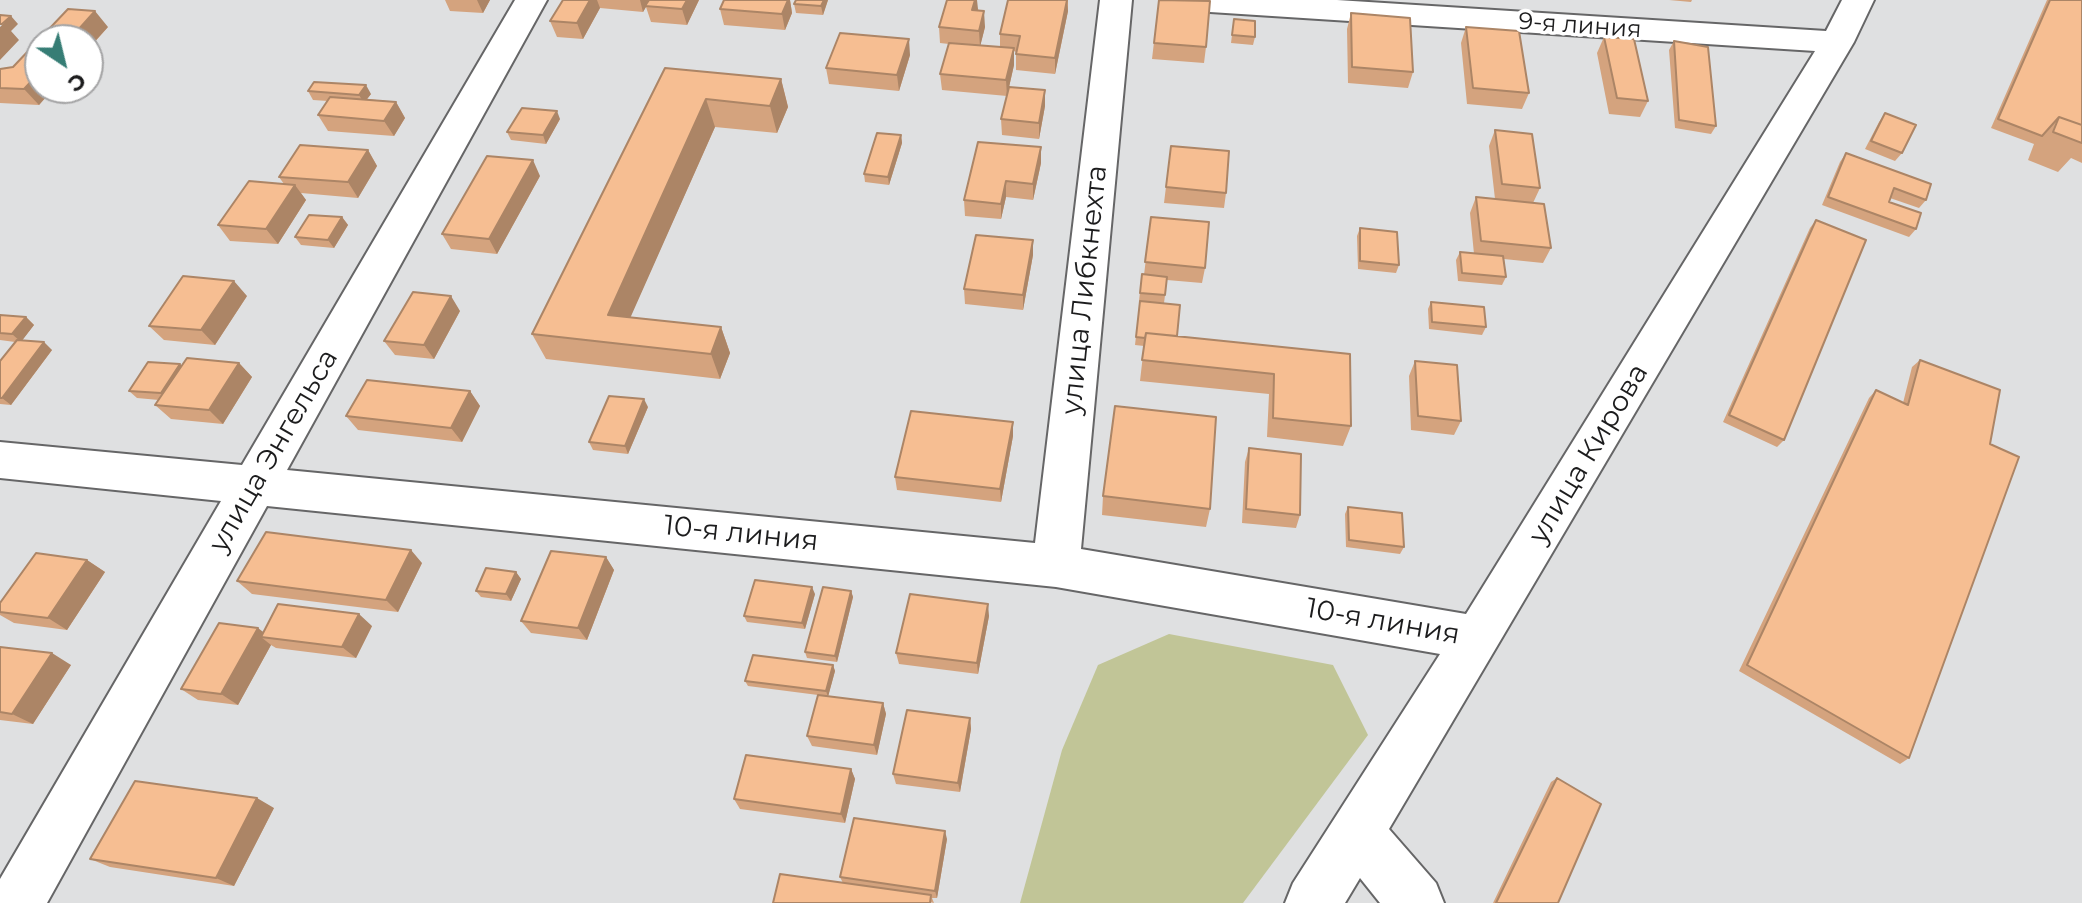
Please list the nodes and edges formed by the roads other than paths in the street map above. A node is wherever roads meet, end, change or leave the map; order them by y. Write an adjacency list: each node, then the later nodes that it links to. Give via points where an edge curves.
1 (531, 0): 7 (street, улица Энгельса)
2 (1179, 0): 5 (street, 9-я линия)
3 (1858, 0): 5 (street, улица Кирова)
4 (1115, 7): 8 (street, улица Либкнехта)
5 (1837, 42): 9 (street, улица Кирова)
6 (0, 460): 7 (street, 10-я линия)
7 (255, 485): 8 (street, 10-я линия); 11 (street, улица Энгельса)
8 (1056, 566): 9 (street, 10-я линия)
9 (1478, 638): 10 (street, улица Кирова)
10 (1359, 834): 12 (street, улица Кирова); 13 (street)
11 (17, 903)
12 (1313, 903)
13 (1416, 903)

